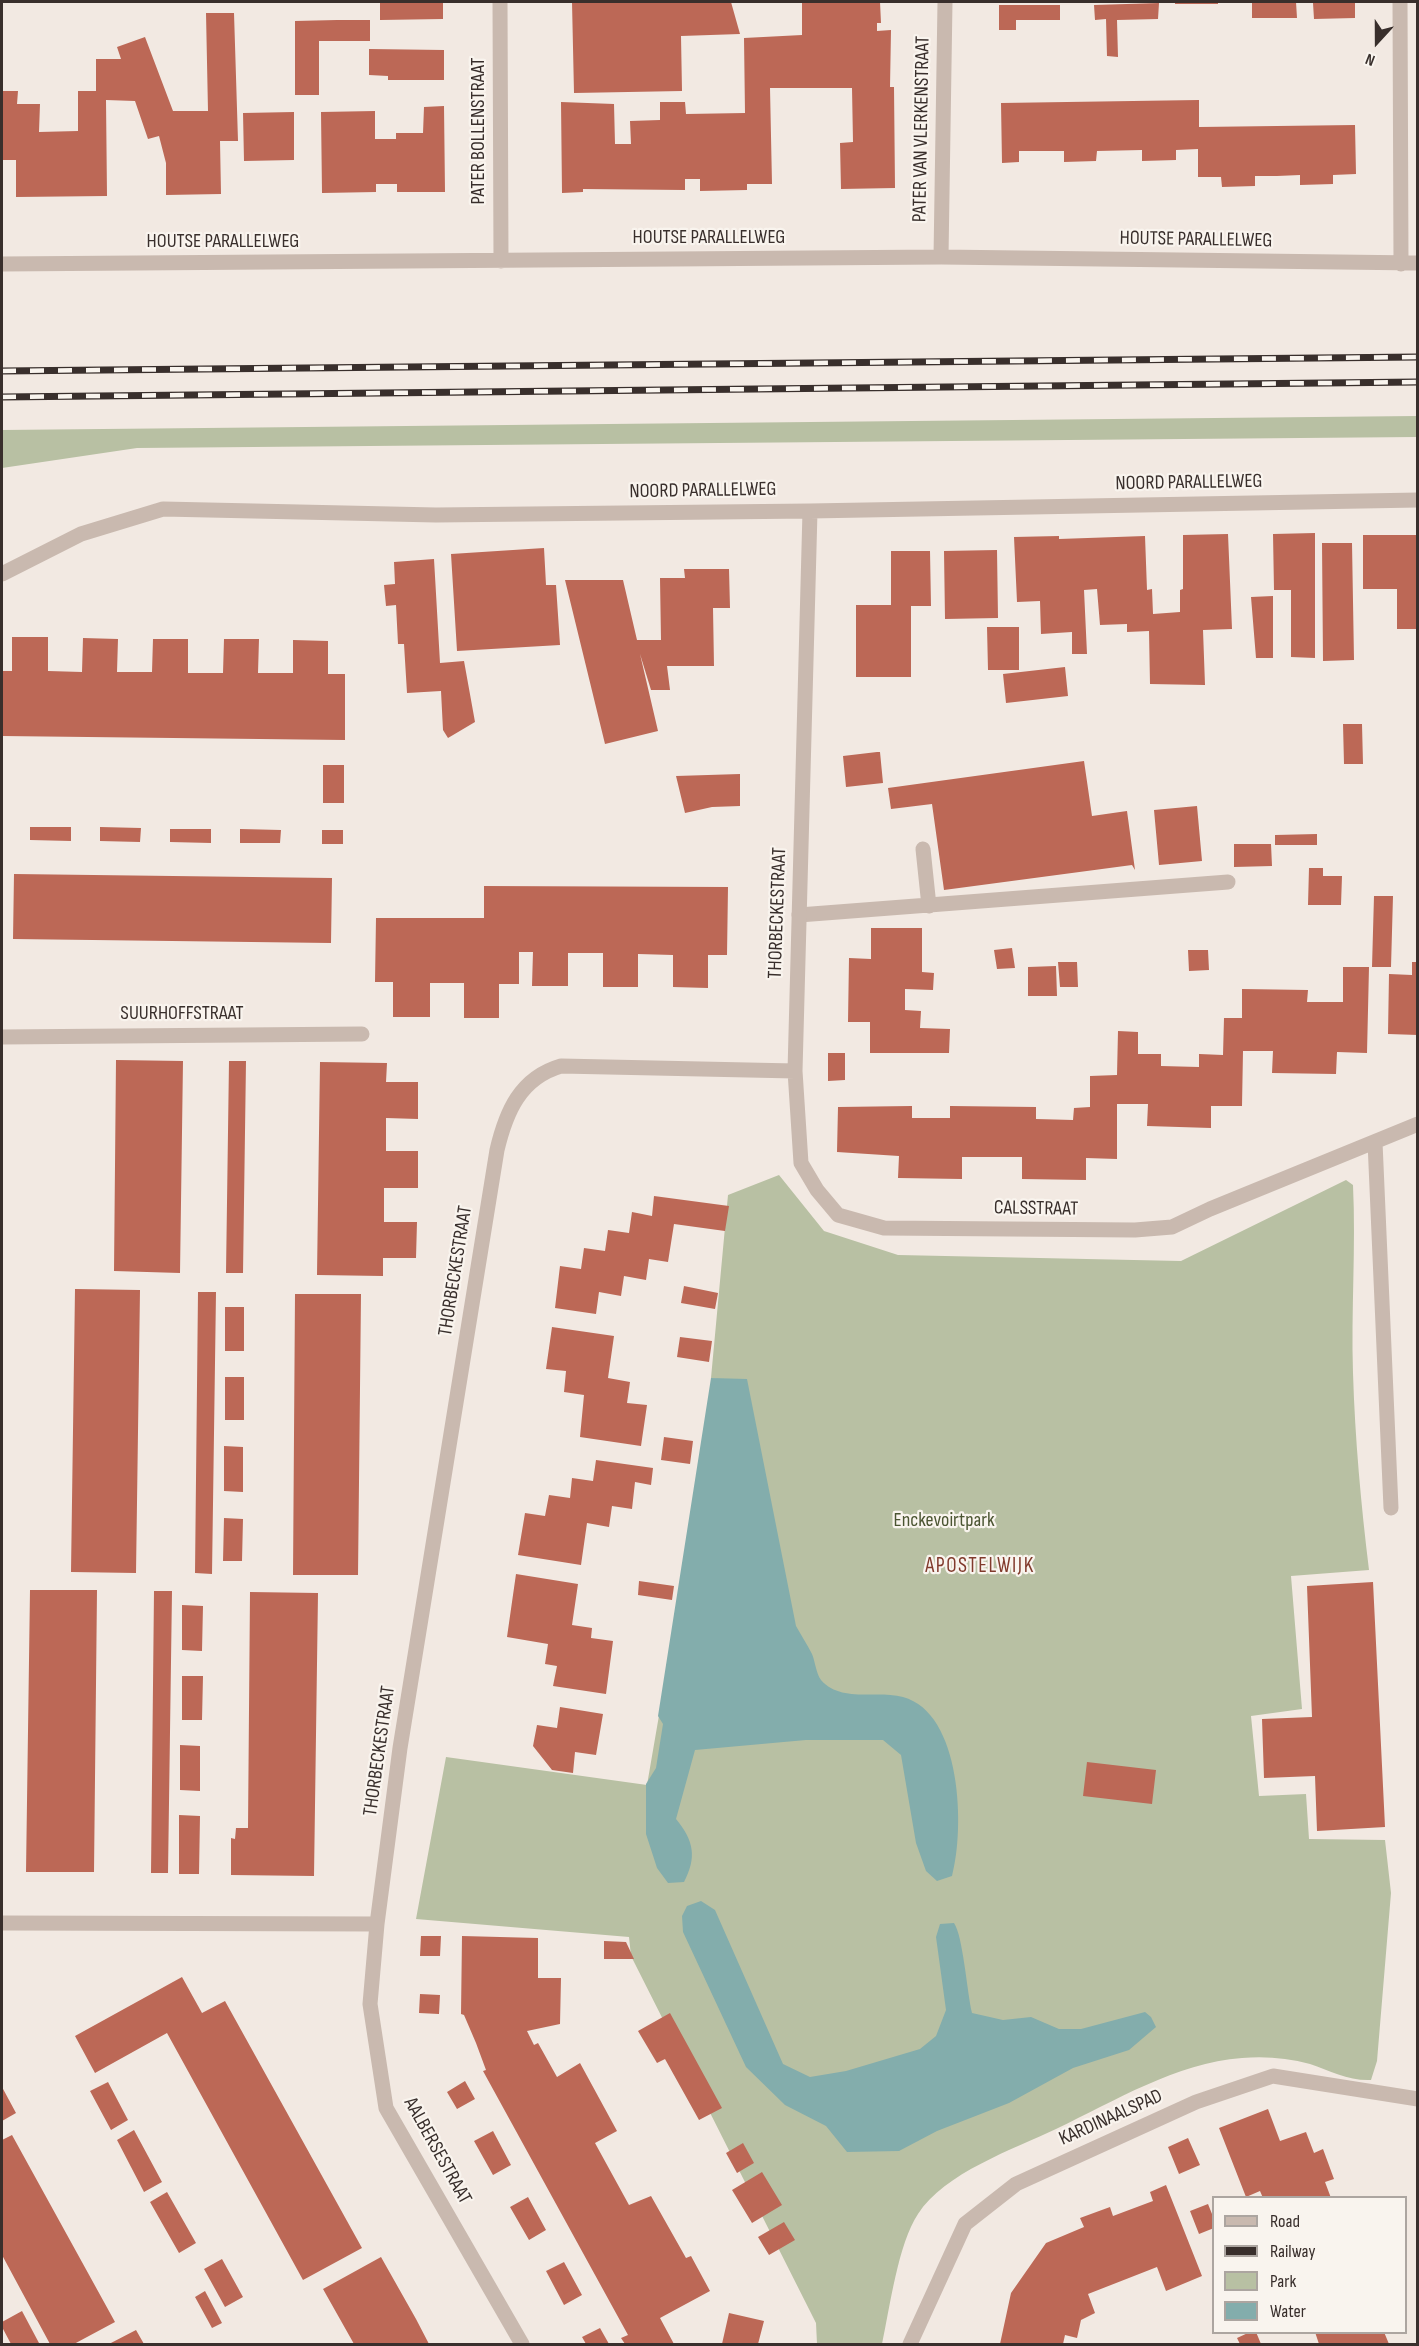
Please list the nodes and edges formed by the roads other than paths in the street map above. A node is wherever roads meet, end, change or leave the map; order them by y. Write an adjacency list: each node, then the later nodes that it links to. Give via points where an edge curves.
1 (500, 2): 5 (street, PATER BOLLENSTRAAT)
2 (945, 2): 4 (street, PATER VAN VLERKENSTRAAT)
3 (1400, 2): 8 (street)
4 (941, 257): 5 (street, HOUTSE PARALLELWEG); 8 (street, HOUTSE PARALLELWEG)
5 (501, 261): 7 (street, HOUTSE PARALLELWEG)
6 (1418, 263): 8 (street, HOUTSE PARALLELWEG)
7 (2, 264)
8 (1401, 264)
9 (1418, 500): 10 (street, NOORD PARALLELWEG)
10 (810, 512): 11 (street, NOORD PARALLELWEG, via 436,515 163,509 81,534); 15 (street, THORBECKESTRAAT)
11 (2, 573)
12 (923, 849): 14 (street)
13 (1228, 882): 14 (street)
14 (929, 906): 15 (street)
15 (800, 915): 18 (street, THORBECKESTRAAT)
16 (362, 1034): 17 (street, SUURHOFFSTRAAT)
17 (2, 1037)
18 (795, 1071): 20 (street, CALSSTRAAT, via 801,1162 838,1215 884,1228 1172,1227); 23 (street, THORBECKESTRAAT, via 561,1066 547,1070 529,1083 504,1118 402,1736)
19 (1418, 1124): 20 (street, CALSSTRAAT)
20 (1375, 1142): 21 (street)
21 (1391, 1508)
22 (2, 1923): 23 (street)
23 (377, 1924): 25 (street, AALBERSESTRAAT, via 370,2004 386,2108)
24 (1418, 2099): 26 (street, KARDINAALSPAD, via 1273,2076 1196,2102 1016,2184 965,2224)
25 (522, 2344)
26 (910, 2344)

